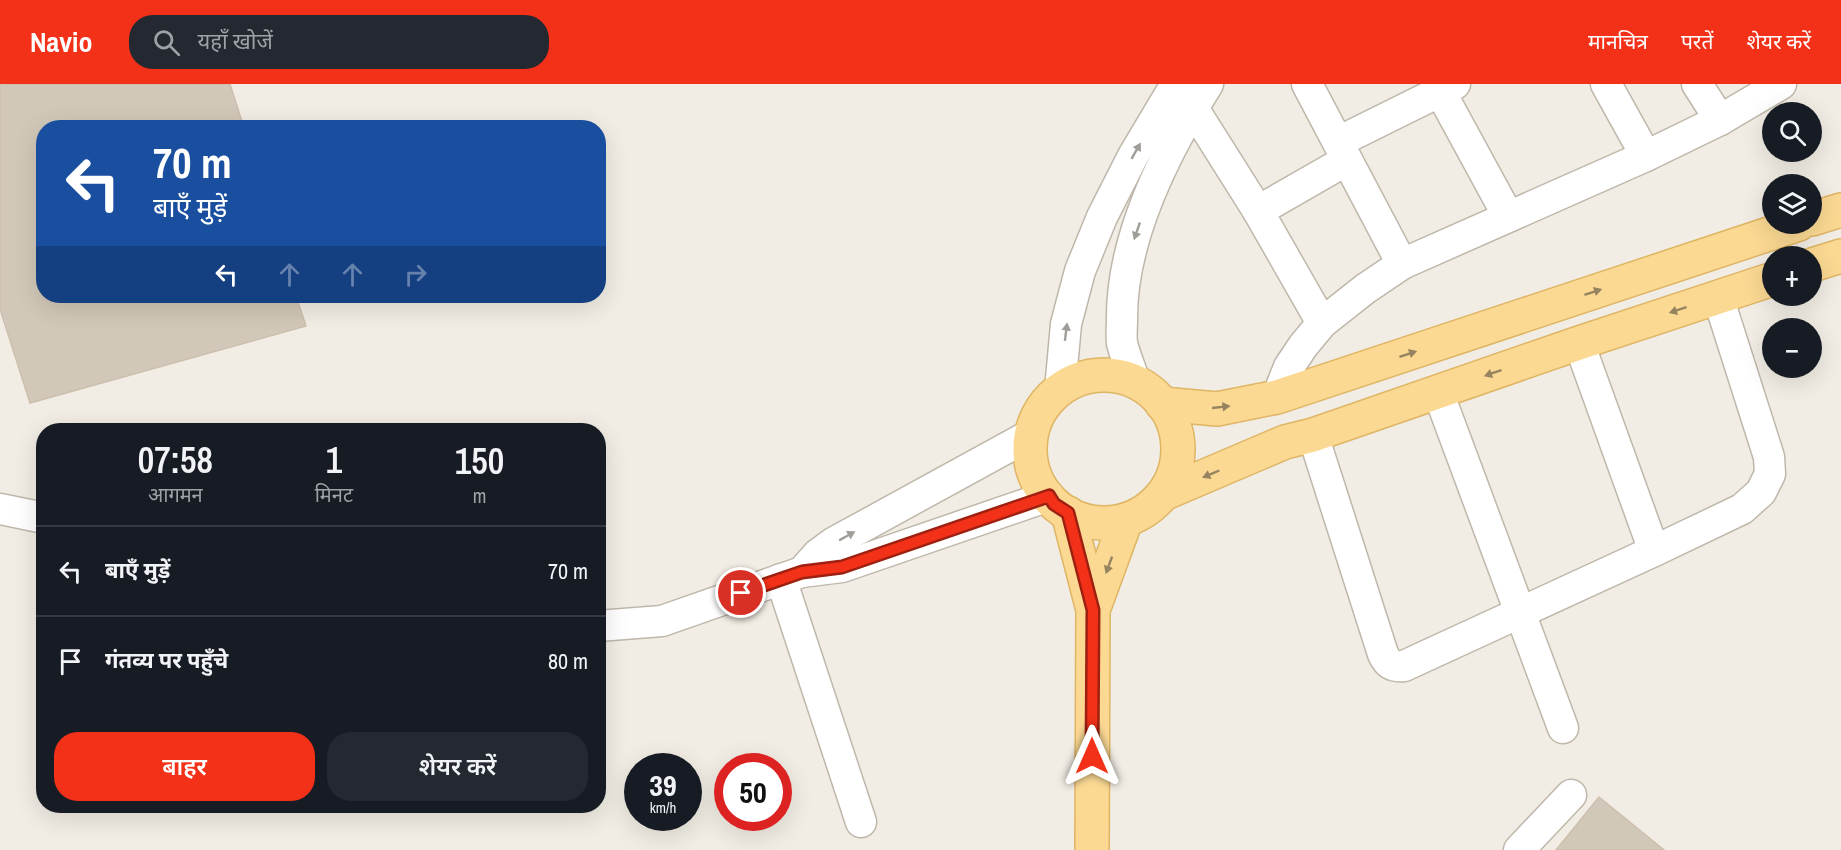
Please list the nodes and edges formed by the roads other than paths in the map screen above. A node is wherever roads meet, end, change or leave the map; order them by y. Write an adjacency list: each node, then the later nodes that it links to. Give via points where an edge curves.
1 (1176, 84): 24 (street, one-way to 1, via 1066,324 1080,271 1107,206)
2 (1307, 84): 9 (street)
3 (1606, 84): 10 (street)
4 (1697, 84): 8 (street)
5 (1781, 84): 8 (street)
6 (1448, 88): 9 (street); 13 (street)
7 (1200, 96): 12 (street); 23 (street, one-way to 23, via 1152,188 1128,260 1122,294 1122,342)
8 (1720, 120): 10 (street)
9 (1343, 151): 12 (street); 18 (street)
10 (1646, 156): 13 (street)
11 (1841, 210): 14 (main road)
12 (1258, 211): 21 (street)
13 (1508, 216): 18 (street)
14 (1822, 216)
15 (1769, 234): 26 (main road, one-way to 15)
16 (1841, 256): 17 (main road)
17 (1822, 262)
18 (1402, 264): 21 (street)
19 (1762, 283): 20 (main road)
20 (1718, 297): 22 (main road, one-way to 22); 35 (street, via 1769,457 1770,474 1761,492 1742,509)
21 (1322, 323): 26 (street, via 1289,367)
22 (1579, 343): 25 (main road, one-way to 25); 35 (street)
23 (1135, 382): 24 (main road, via 1097,376 1077,380); 27 (main road)
24 (1060, 390): 28 (main road, via 1037,417)
25 (1438, 392): 29 (main road); 38 (street)
26 (1277, 397): 27 (main road, one-way to 26, via 1217,409)
27 (1162, 404): 30 (main road, via 1172,421 1178,459)
28 (1032, 434): 31 (main road, via 1031,459 1039,484); 36 (street, one-way to 28, via 833,543)
29 (1313, 435): 30 (main road, one-way to 30, via 1285,442); 38 (street, via 1387,662 1395,667 1404,666)
30 (1163, 494): 34 (main road, via 1146,510)
31 (1058, 505): 34 (main road, via 1091,522); 36 (street, via 842,567); 37 (main road)
32 (0, 509): 33 (street)
33 (36, 516)
34 (1126, 520): 37 (main road, one-way to 37)
35 (1654, 551): 38 (street)
36 (791, 575): 39 (street, via 662,621); 42 (street)
37 (1093, 610): 43 (main road)
38 (1520, 613): 40 (street)
39 (606, 625)
40 (1563, 728)
41 (1571, 795): 44 (street)
42 (861, 822)
43 (1092, 850)
44 (1520, 850)

